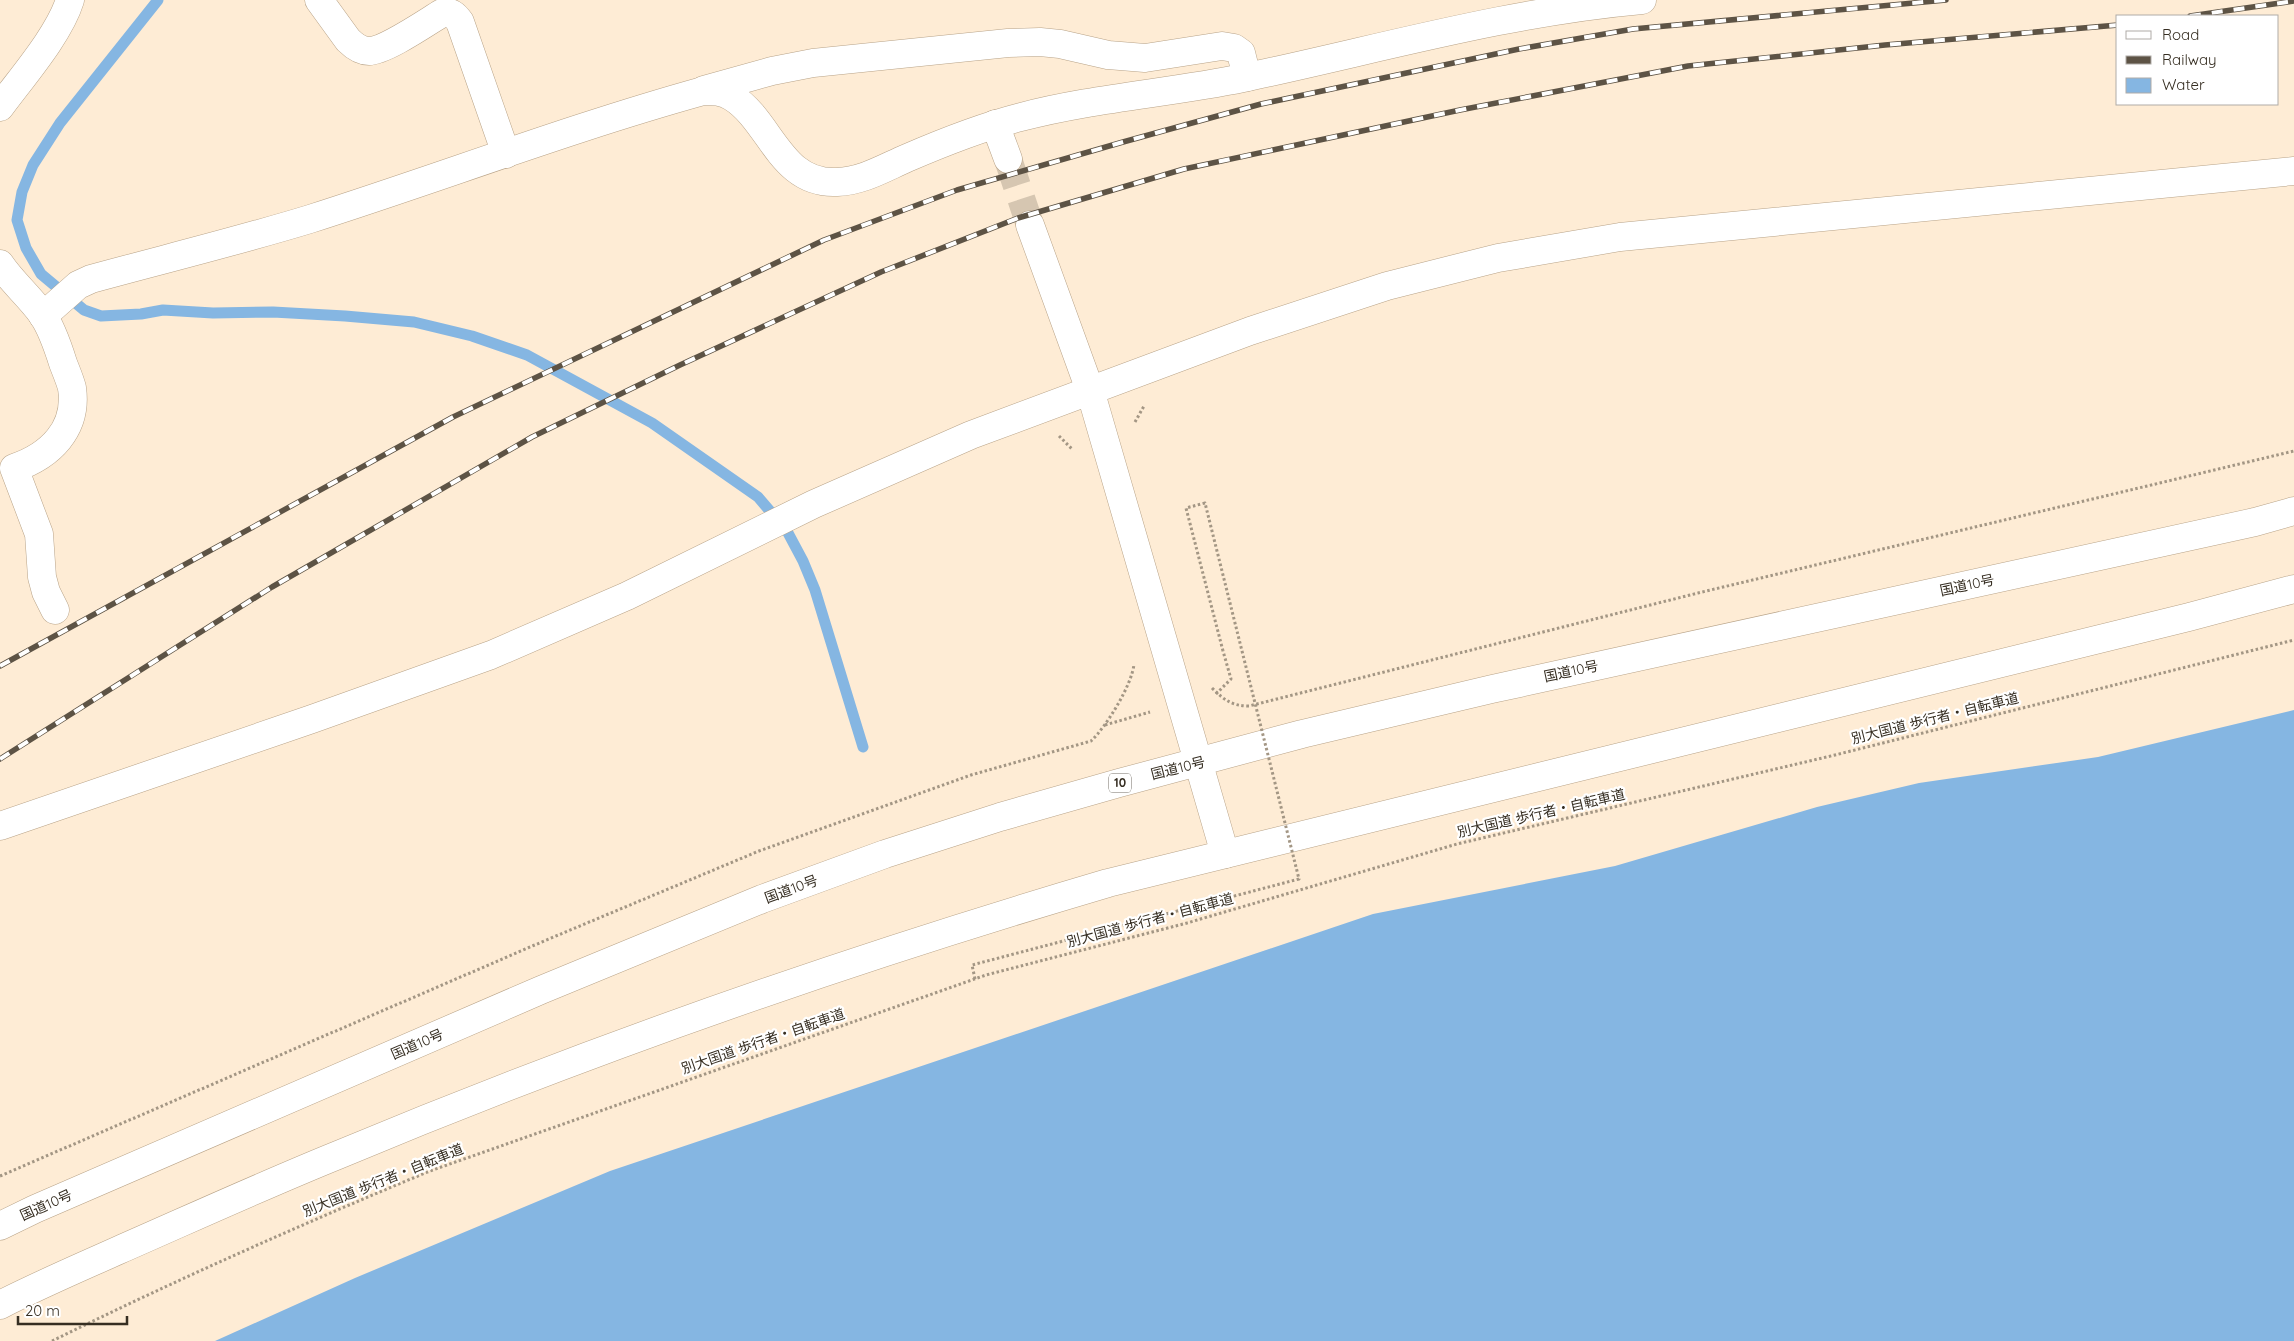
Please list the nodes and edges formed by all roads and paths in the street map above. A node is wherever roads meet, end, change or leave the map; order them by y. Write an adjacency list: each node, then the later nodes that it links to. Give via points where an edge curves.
1 (70, 0): 6 (main road, via 54,32)
2 (319, 0): 8 (main road, via 348,40 354,46 369,51 386,46 442,13 455,15)
3 (1642, 0): 4 (main road, via 1497,20)
4 (1247, 77): 5 (main road, via 1241,53 1222,46 1127,58 1060,44 1032,42 813,63); 7 (main road, via 1048,111)
5 (703, 91): 7 (main road, via 732,97 748,111 780,154 802,174 834,182 868,176); 8 (main road, via 616,115)
6 (0, 108)
7 (995, 124): 9 (main road)
8 (506, 154): 13 (main road, via 309,219 91,279 78,285)
9 (1008, 159)
10 (2294, 171): 14 (main road, via 1711,227 1620,237 1517,255 1387,286 1312,309)
11 (1030, 225): 14 (main road)
12 (0, 264): 13 (main road)
13 (43, 316): 20 (main road, via 72,388 72,417 62,435 33,462)
14 (1090, 390): 28 (main road); 29 (main road, via 882,473 627,596 491,654)
15 (1147, 400): 17 (path, via 1134,423)
16 (1053, 430): 19 (path)
17 (1134, 430)
18 (2294, 451): 27 (path, via 1698,593 1249,706 1236,706)
19 (1077, 454)
20 (5, 467): 23 (main road, via 39,534 42,577)
21 (2294, 511): 28 (main road, 国道10号 / 10, via 1492,689 1302,734)
22 (2294, 589): 30 (main road)
23 (56, 610)
24 (2294, 640): 31 (path, 別大国道 歩行者・自転車道, via 1835,755 1457,844 1187,923)
25 (1135, 658): 32 (path, via 1132,677 1091,741 970,775 759,851 544,940)
26 (1206, 682): 27 (path)
27 (1218, 694): 31 (path, bridge, via 1231,679 1186,508 1205,503 1299,879 972,965)
28 (1198, 763): 30 (main road); 33 (main road, 国道10号 / 10, via 1000,817 762,899 532,994)
29 (0, 826)
30 (1225, 854): 34 (main road, via 998,915 614,1046 440,1112 272,1182)
31 (975, 978): 35 (path, 別大国道 歩行者・自転車道, via 430,1171 200,1270)
32 (0, 1176)
33 (0, 1226)
34 (0, 1305)
35 (52, 1341)

